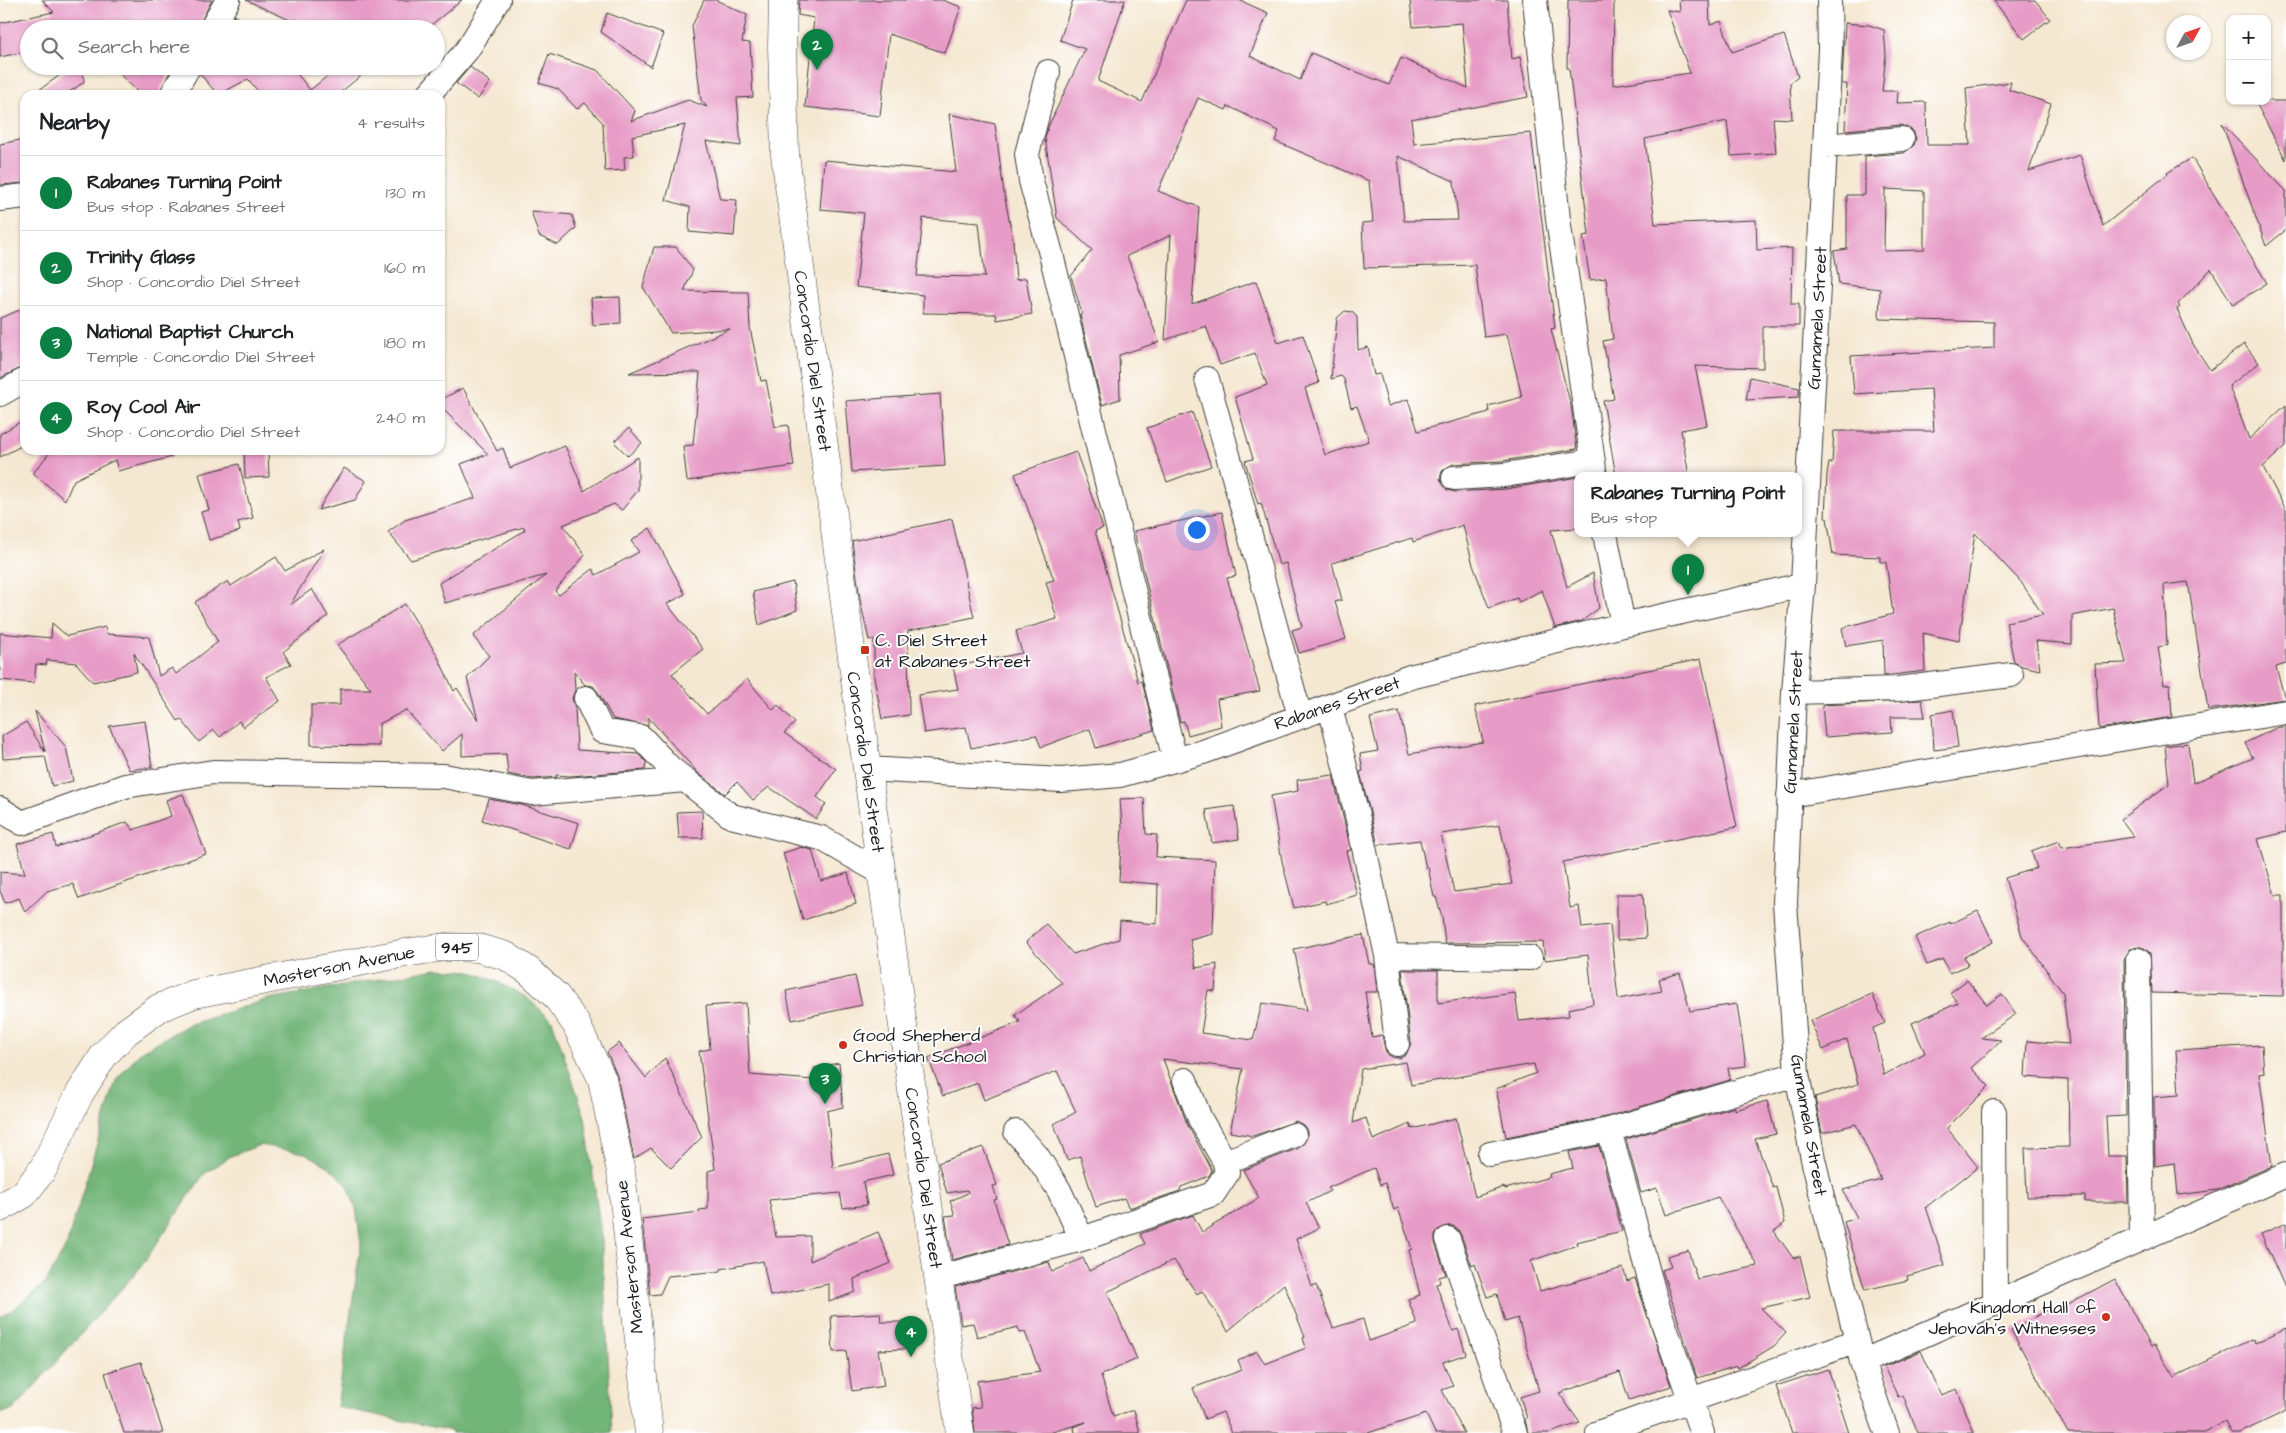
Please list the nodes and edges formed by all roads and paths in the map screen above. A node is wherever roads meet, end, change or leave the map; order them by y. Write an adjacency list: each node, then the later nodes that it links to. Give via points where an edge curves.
1 (228, 0): 6 (street)
2 (498, 0): 10 (street, via 468,50)
3 (783, 0): 30 (main road, Concordio Diel Street, via 785,155)
4 (1535, 0): 18 (street, via 1558,219)
5 (1829, 0): 12 (street, Gumamela Street)
6 (216, 20)
7 (1048, 72): 29 (street, via 1027,154 1031,181)
8 (184, 75): 9 (street)
9 (175, 90)
10 (432, 90)
11 (1902, 139): 12 (street)
12 (1825, 146): 21 (street, Gumamela Street)
13 (20, 197): 14 (street)
14 (0, 199)
15 (1207, 379): 28 (street)
16 (20, 383): 17 (street)
17 (0, 394)
18 (1593, 469): 19 (street)
19 (1454, 478)
20 (1606, 537): 22 (street)
21 (1803, 585): 22 (street, Rabanes Street); 24 (street, Gumamela Street)
22 (1623, 625): 26 (street, Rabanes Street, via 1410,677)
23 (2011, 675): 24 (street, via 1898,688)
24 (1794, 692): 32 (street, Gumamela Street)
25 (586, 698): 31 (street, via 602,731 641,737)
26 (1330, 707): 28 (street, Rabanes Street); 35 (street, via 1358,819)
27 (2286, 712): 32 (street)
28 (1300, 716): 29 (street, Rabanes Street)
29 (1175, 760): 30 (street, Rabanes Street, via 1120,774 1061,780)
30 (867, 769): 34 (main road, Concordio Diel Street)
31 (686, 780): 33 (street, via 532,794 444,776 213,772 125,786 22,822); 34 (street, via 731,816 821,838)
32 (1789, 795): 39 (street, Gumamela Street, via 1784,903)
33 (0, 809)
34 (882, 874): 52 (main road, Concordio Diel Street)
35 (1386, 956): 36 (street); 38 (street)
36 (1530, 958)
37 (2138, 960): 49 (street)
38 (1397, 1044)
39 (1797, 1074): 42 (street); 54 (street, Gumamela Street, via 1813,1159)
40 (1185, 1080): 46 (street, via 1200,1119)
41 (1994, 1112): 53 (street)
42 (1609, 1130): 45 (street); 55 (street, via 1657,1305)
43 (1016, 1132): 50 (street, via 1037,1156 1059,1190)
44 (1294, 1135): 46 (street)
45 (1490, 1154)
46 (1225, 1162): 50 (street, via 1228,1173 1212,1194)
47 (2286, 1175): 49 (street)
48 (0, 1208): 56 (main road, Masterson Avenue / 945, via 24,1194 43,1170 80,1092 104,1055 126,1032 159,1008 194,994 445,947 478,948 506,956 529,971 556,996 576,1024 602,1079 621,1172)
49 (2142, 1237): 53 (street)
50 (1082, 1239): 52 (street)
51 (1448, 1239): 58 (street)
52 (937, 1278): 57 (main road, Concordio Diel Street)
53 (1995, 1304): 54 (street)
54 (1859, 1351): 55 (street); 61 (street, Gumamela Street)
55 (1690, 1400): 59 (street); 60 (street)
56 (649, 1433)
57 (960, 1433)
58 (1515, 1433)
59 (1598, 1433)
60 (1702, 1433)
61 (1887, 1433)

